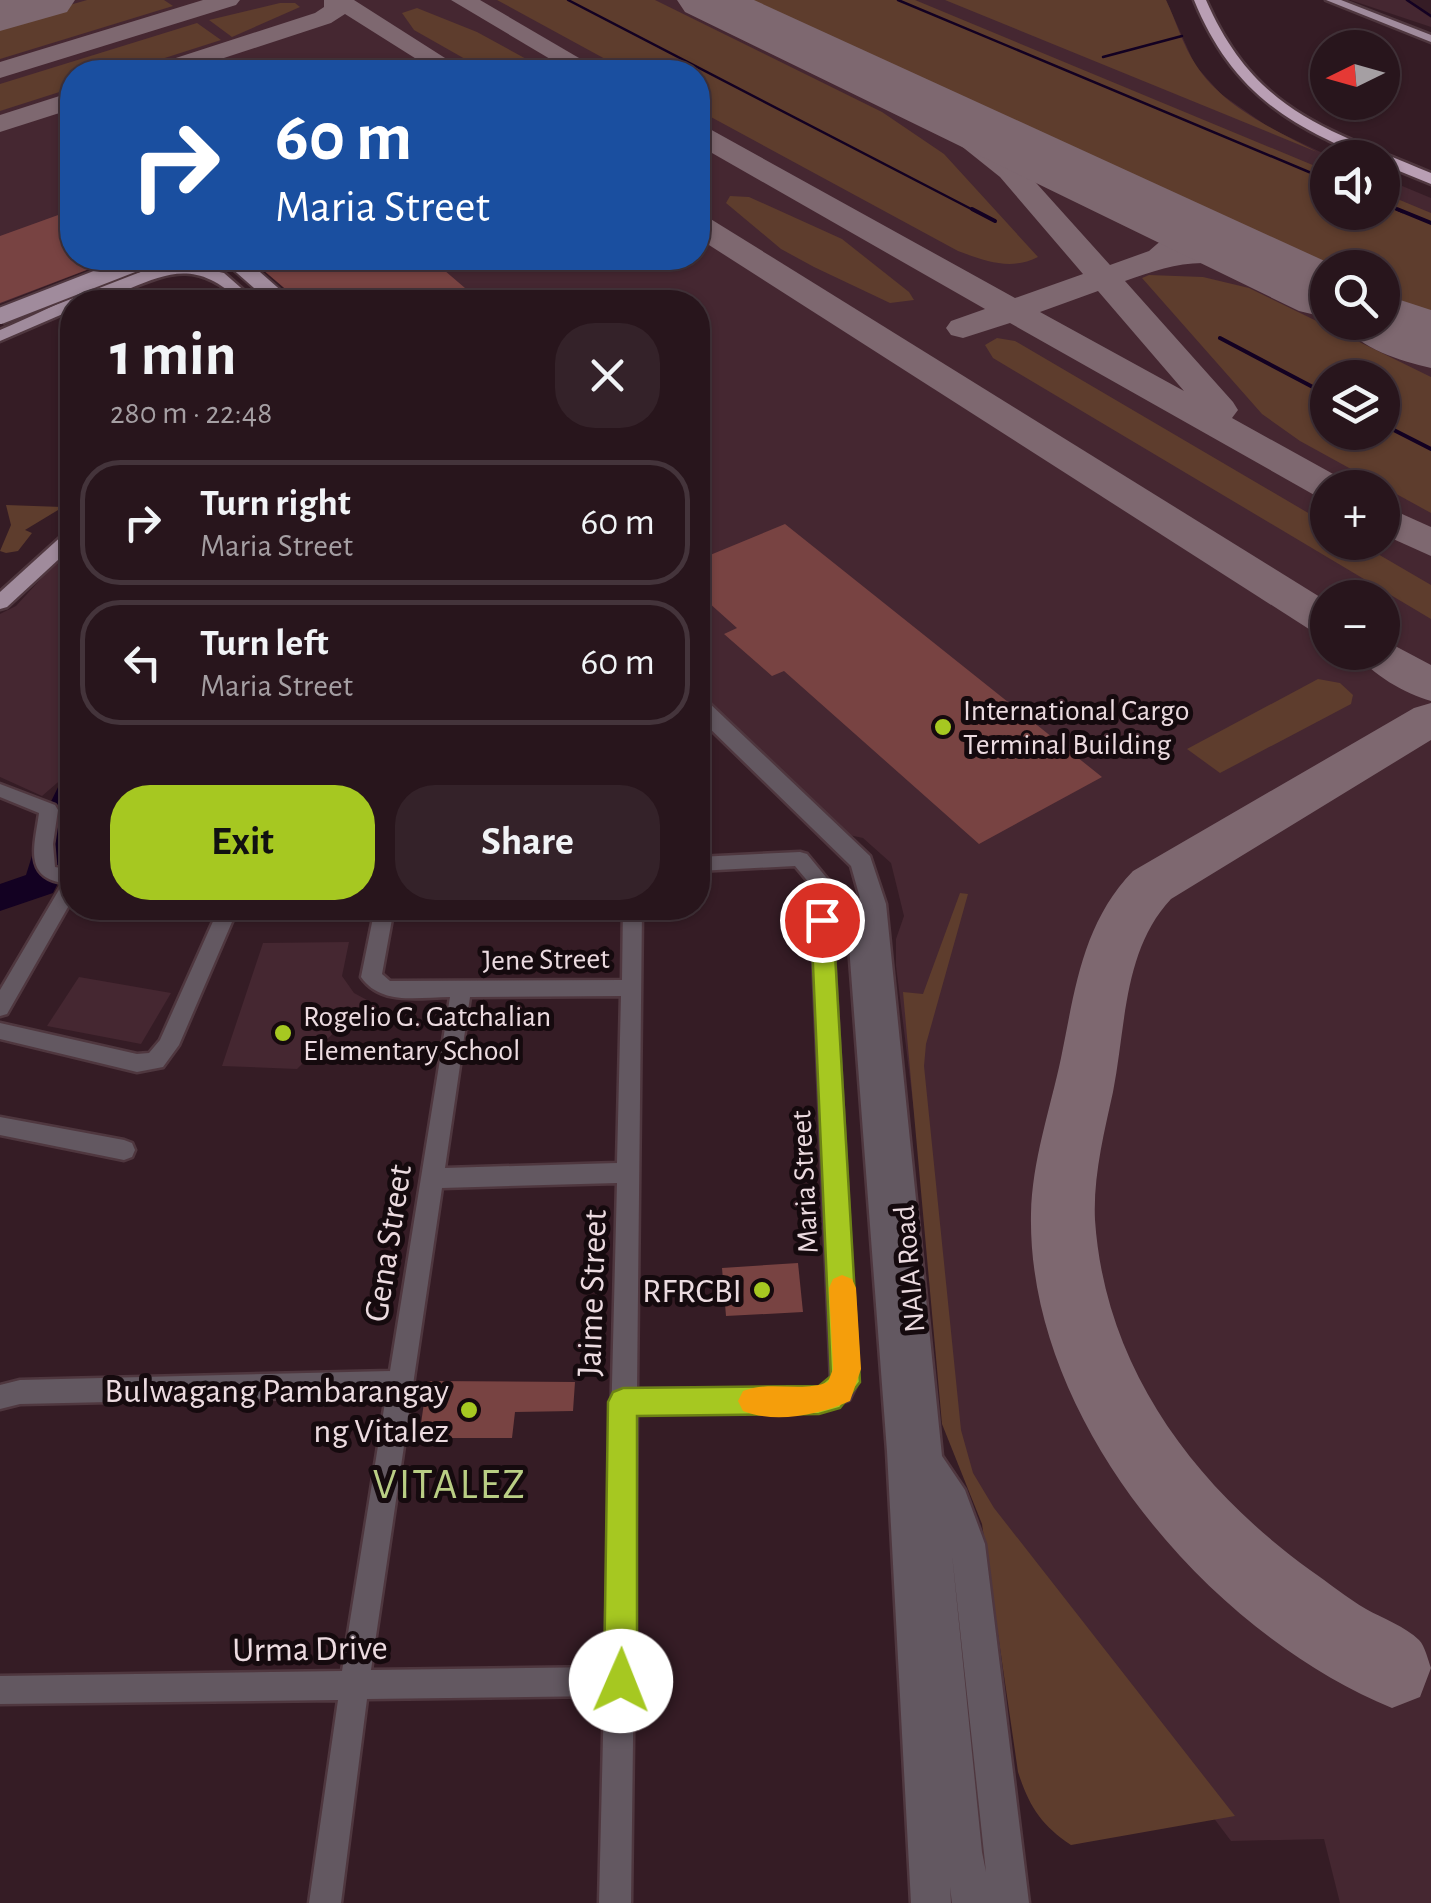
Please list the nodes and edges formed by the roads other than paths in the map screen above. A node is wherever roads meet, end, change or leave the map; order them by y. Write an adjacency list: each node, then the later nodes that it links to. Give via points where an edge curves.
1 (1184, 0): 6 (highway, via 1206,49 1232,83)
2 (1200, 0): 7 (highway, via 1226,55 1256,88)
3 (1331, 0): 5 (main road)
4 (1344, 0): 5 (main road)
5 (1431, 36)
6 (1321, 140)
7 (1345, 140)
8 (1400, 166): 10 (highway)
9 (1400, 177): 11 (highway)
10 (1431, 179)
11 (1431, 190)
12 (105, 270): 26 (main road)
13 (117, 270): 19 (main road, bridge)
14 (251, 270): 22 (main road, bridge)
15 (254, 270): 17 (main road)
16 (165, 271): 18 (main road, via 202,271); 20 (main road)
17 (264, 280): 18 (main road); 23 (main road)
18 (230, 283): 21 (main road)
19 (63, 290)
20 (109, 290)
21 (237, 290)
22 (272, 290)
23 (274, 290)
24 (60, 291): 26 (main road, bridge)
25 (60, 311): 27 (main road)
26 (3, 312): 27 (main road)
27 (31, 323): 28 (main road)
28 (0, 336)
29 (60, 538): 31 (main road)
30 (60, 547): 31 (main road)
31 (47, 557): 32 (main road)
32 (0, 603)
33 (710, 716): 53 (street, NAIA Road, via 862,862 876,918)
34 (710, 739): 59 (street, NAIA Road, via 847,867 858,904 903,1451)
35 (0, 790): 37 (street, via 49,810 48,872)
36 (710, 863): 52 (street, Maria Street, via 800,859 820,882 846,1382 819,1400)
37 (60, 876)
38 (60, 901): 44 (street)
39 (223, 920): 45 (street, via 155,1061 137,1063)
40 (382, 920): 43 (street, Jene Street, via 371,977 386,989)
41 (633, 920): 42 (street, Jaime Street)
42 (633, 988): 43 (street, Jene Street); 48 (street, Jaime Street)
43 (461, 991): 49 (street, Gena Street)
44 (0, 1008)
45 (0, 1030)
46 (0, 1126): 47 (street)
47 (124, 1150)
48 (630, 1173): 49 (street); 52 (street, Jaime Street)
49 (433, 1178): 50 (street, Gena Street)
50 (400, 1383): 51 (street); 55 (street, Gena Street)
51 (0, 1397)
52 (623, 1402): 54 (street, Jaime Street)
53 (928, 1460): 60 (street, NAIA Road); 61 (street, via 968,1544)
54 (621, 1681): 55 (street, Urma Drive); 58 (street, Jaime Street)
55 (354, 1685): 56 (street, Urma Drive); 57 (street, Gena Street)
56 (0, 1690)
57 (326, 1903)
58 (615, 1903)
59 (931, 1903)
60 (972, 1903)
61 (1009, 1903)

